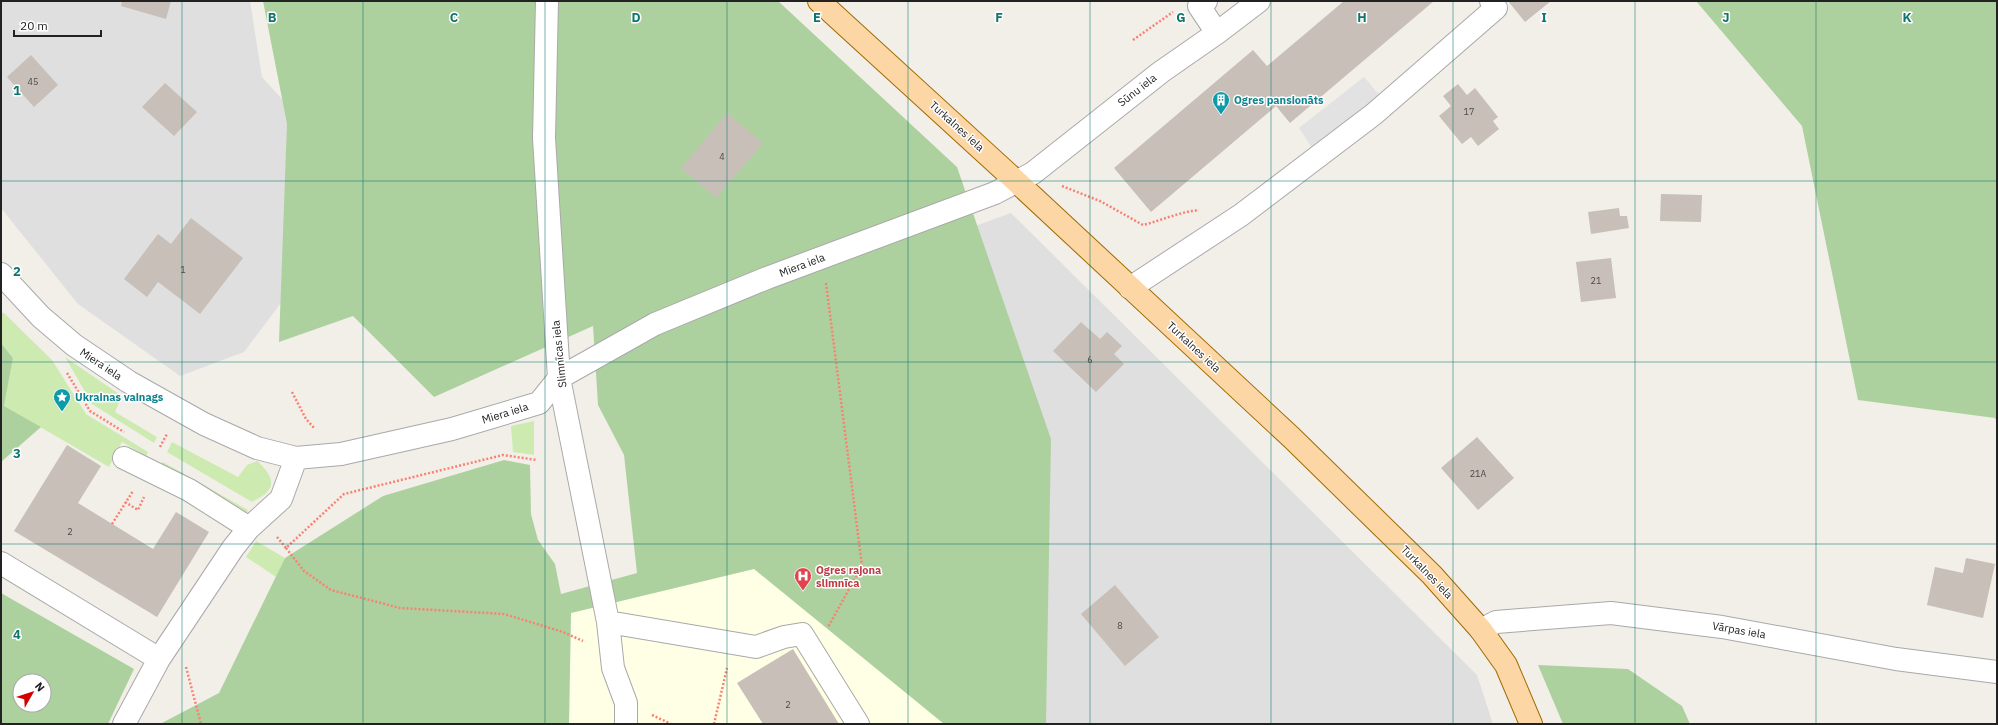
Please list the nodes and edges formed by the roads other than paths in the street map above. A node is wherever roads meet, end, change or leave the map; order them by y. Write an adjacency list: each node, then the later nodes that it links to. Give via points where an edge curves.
1 (547, 1): 10 (street, Slimnīcas iela, via 544,138)
2 (819, 1): 7 (main road, Turkalnes iela)
3 (1206, 1): 6 (street, via 1199,6)
4 (1259, 1): 6 (street, Sūnu iela)
5 (1491, 1): 9 (street, via 1496,8 1374,114 1241,215)
6 (1217, 33): 7 (street, Sūnu iela, via 1161,72 1033,173)
7 (1017, 182): 9 (main road, Turkalnes iela); 10 (street, Miera iela, via 655,324)
8 (1, 274): 12 (street, Miera iela, via 40,317 74,346 129,382 204,424 257,448)
9 (1130, 288): 16 (main road, Turkalnes iela, via 1292,438 1432,575)
10 (559, 378): 12 (street, Miera iela, via 540,403 452,429 396,442 341,454); 15 (street, Slimnīcas iela)
11 (124, 458): 13 (street, via 189,490)
12 (296, 458): 13 (street, via 281,499)
13 (249, 528): 17 (street)
14 (1, 563): 17 (street)
15 (608, 622): 20 (street, Slimnīcas iela, via 613,668 626,703); 21 (street, via 756,647 784,637 802,634)
16 (1481, 630): 18 (street, Vārpas iela, via 1496,622 1611,613 1722,627 1896,659); 22 (main road, Turkalnes iela, via 1506,665)
17 (159, 659): 19 (street)
18 (1997, 672)
19 (124, 724)
20 (626, 724)
21 (858, 724)
22 (1531, 724)

